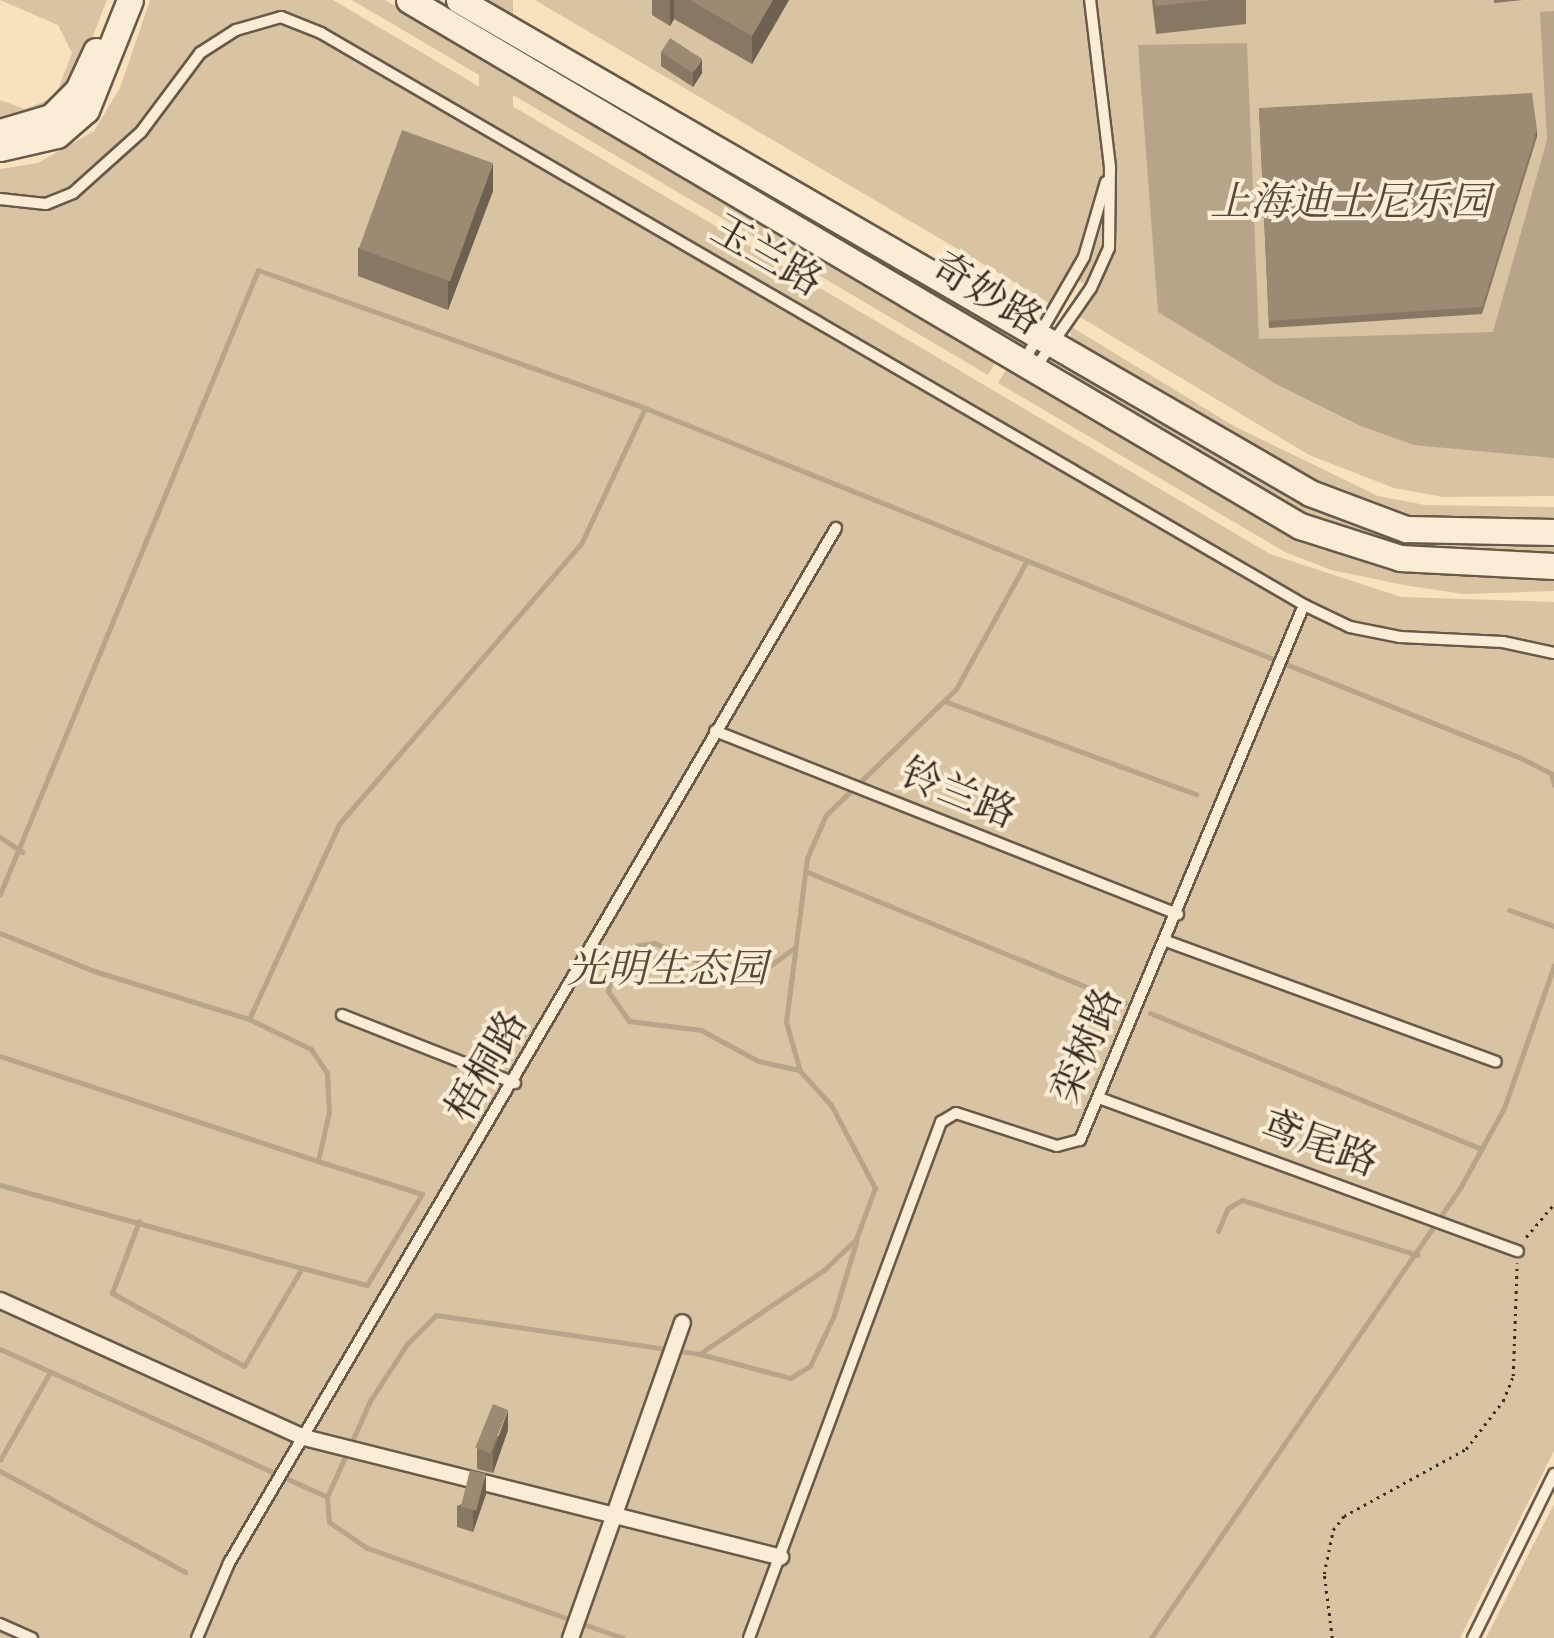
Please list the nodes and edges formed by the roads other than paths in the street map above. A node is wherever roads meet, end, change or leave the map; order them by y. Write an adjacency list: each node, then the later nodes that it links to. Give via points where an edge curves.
1 (116, 0): 6 (street, via 89,68 66,104 36,124)
2 (130, 0): 7 (street, via 86,110 58,135)
3 (409, 0): 11 (street, 奇妙路)
4 (459, 0): 10 (street, 奇妙路)
5 (1090, 0): 8 (lane)
6 (0, 132)
7 (0, 148)
8 (1110, 167): 10 (lane, via 1084,257); 10 (lane, via 1110,248 1103,268)
9 (0, 200): 15 (lane, 玉兰路, via 46,204 73,193 141,132 200,53 236,30 281,16 321,33)
10 (1044, 341): 11 (lane); 13 (street, 奇妙路, via 1355,512 1406,529 1462,535)
11 (1030, 365): 14 (street, 奇妙路, via 1325,538 1446,564)
12 (836, 528): 17 (lane, 梧桐路)
13 (1554, 532)
14 (1554, 566)
15 (1304, 605): 16 (lane, 玉兰路, via 1350,628); 18 (lane, 栾树路)
16 (1554, 652)
17 (716, 732): 18 (lane, 铃兰路); 22 (lane, 梧桐路)
18 (1178, 914): 19 (lane, 栾树路)
19 (1166, 940): 21 (lane); 23 (lane, 栾树路)
20 (342, 1014): 22 (lane)
21 (1496, 1062)
22 (515, 1083): 27 (lane, 梧桐路)
23 (1099, 1098): 24 (lane, 鸢尾路); 30 (lane, 栾树路, via 1071,1147 968,1115 946,1115)
24 (1518, 1250)
25 (0, 1300): 27 (street)
26 (682, 1322): 29 (street)
27 (304, 1437): 29 (street); 34 (lane, 梧桐路, via 229,1563)
28 (1554, 1474): 36 (lane)
29 (614, 1514): 30 (street); 32 (street)
30 (780, 1557): 35 (lane, 栾树路)
31 (0, 1624): 33 (lane)
32 (574, 1627)
33 (32, 1638)
34 (197, 1638)
35 (749, 1638)
36 (1473, 1638)

